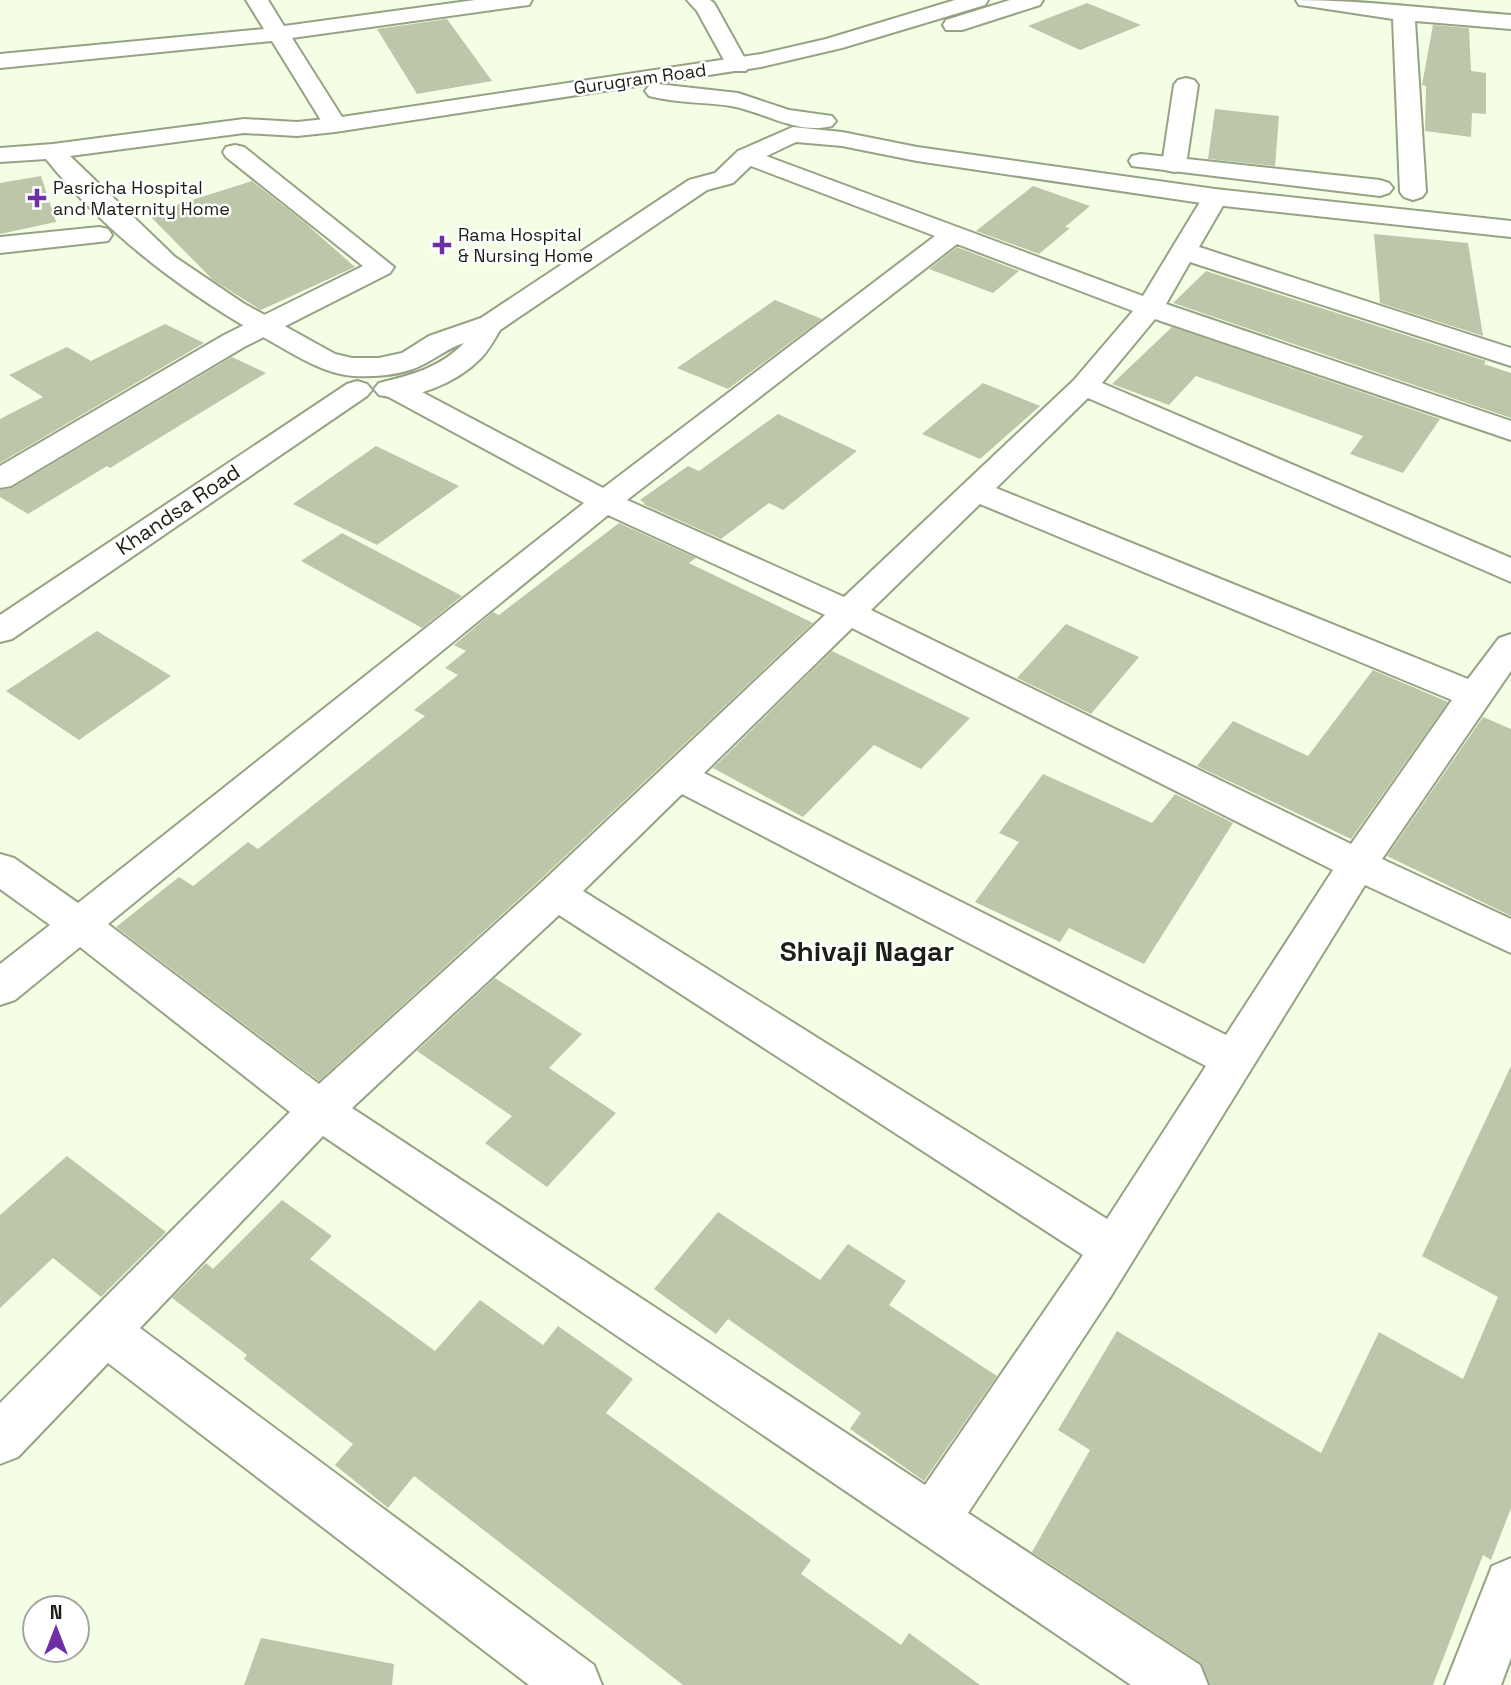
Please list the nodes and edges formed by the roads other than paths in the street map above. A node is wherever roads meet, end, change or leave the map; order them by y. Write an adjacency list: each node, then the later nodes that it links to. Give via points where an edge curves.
1 (257, 0): 11 (street)
2 (521, 0): 11 (street)
3 (698, 0): 13 (street)
4 (1032, 0): 14 (street)
5 (1307, 0): 8 (street)
6 (1505, 0): 9 (street)
7 (963, 2): 13 (street, Gurugram Road, via 793,54)
8 (1404, 14): 9 (street); 27 (street, via 1425,193)
9 (1470, 19): 10 (street)
10 (1511, 22)
11 (277, 34): 12 (street); 18 (street)
12 (0, 61)
13 (738, 66): 16 (street, Gurugram Road); 17 (street)
14 (798, 74)
15 (1186, 85): 27 (street)
16 (584, 87): 17 (street, via 738,100); 18 (street, Gurugram Road)
17 (785, 117): 23 (street); 30 (street, via 762,123 695,169)
18 (335, 125): 19 (street, Gurugram Road)
19 (297, 129): 20 (street, Gurugram Road); 28 (street, Gurugram Road, via 244,126)
20 (235, 152): 22 (street, Gurugram Road); 39 (street, via 381,267)
21 (0, 155): 28 (street, via 26,154)
22 (208, 155)
23 (1091, 155)
24 (747, 156): 30 (street, via 723,178); 31 (street, via 793,134); 33 (street)
25 (1119, 158): 27 (street)
26 (139, 163): 28 (street)
27 (1174, 165)
28 (56, 166): 29 (street); 34 (street); 39 (street, via 166,263)
29 (0, 177)
30 (698, 185): 38 (street)
31 (1215, 197): 32 (street); 36 (street)
32 (1511, 229)
33 (955, 233): 37 (street); 48 (street)
34 (99, 235): 35 (street); 40 (street, via 158,287)
35 (0, 245)
36 (1183, 251): 37 (street); 41 (street)
37 (1150, 308): 42 (street); 45 (street)
38 (491, 324): 39 (street, via 439,342 411,360 379,367 351,367 325,360); 43 (street, via 470,354 455,365)
39 (265, 327): 40 (street)
40 (234, 341): 44 (street, via 338,387); 46 (street)
41 (1511, 357)
42 (1084, 386): 47 (street); 49 (street)
43 (395, 389): 44 (street); 48 (street)
44 (357, 390): 51 (street, Khandsa Road)
45 (1511, 431)
46 (0, 479)
47 (976, 491): 50 (street); 53 (street)
48 (605, 502): 50 (street); 58 (street)
49 (1511, 570)
50 (848, 612): 54 (street); 55 (street)
51 (0, 631)
52 (1511, 646): 53 (street)
53 (1474, 695): 55 (street)
54 (679, 776): 57 (street); 61 (street)
55 (1358, 865): 59 (street); 61 (street)
56 (0, 869): 58 (street)
57 (556, 893): 62 (street); 63 (street)
58 (79, 924): 60 (street); 62 (street)
59 (1511, 937)
60 (0, 988)
61 (1233, 1059): 63 (street)
62 (320, 1110): 64 (street); 66 (street)
63 (1114, 1249): 66 (street)
64 (106, 1332): 65 (street); 68 (street)
65 (0, 1439)
66 (947, 1498): 69 (street)
67 (1511, 1585): 70 (street)
68 (574, 1685)
69 (1180, 1685)
70 (1473, 1685)

